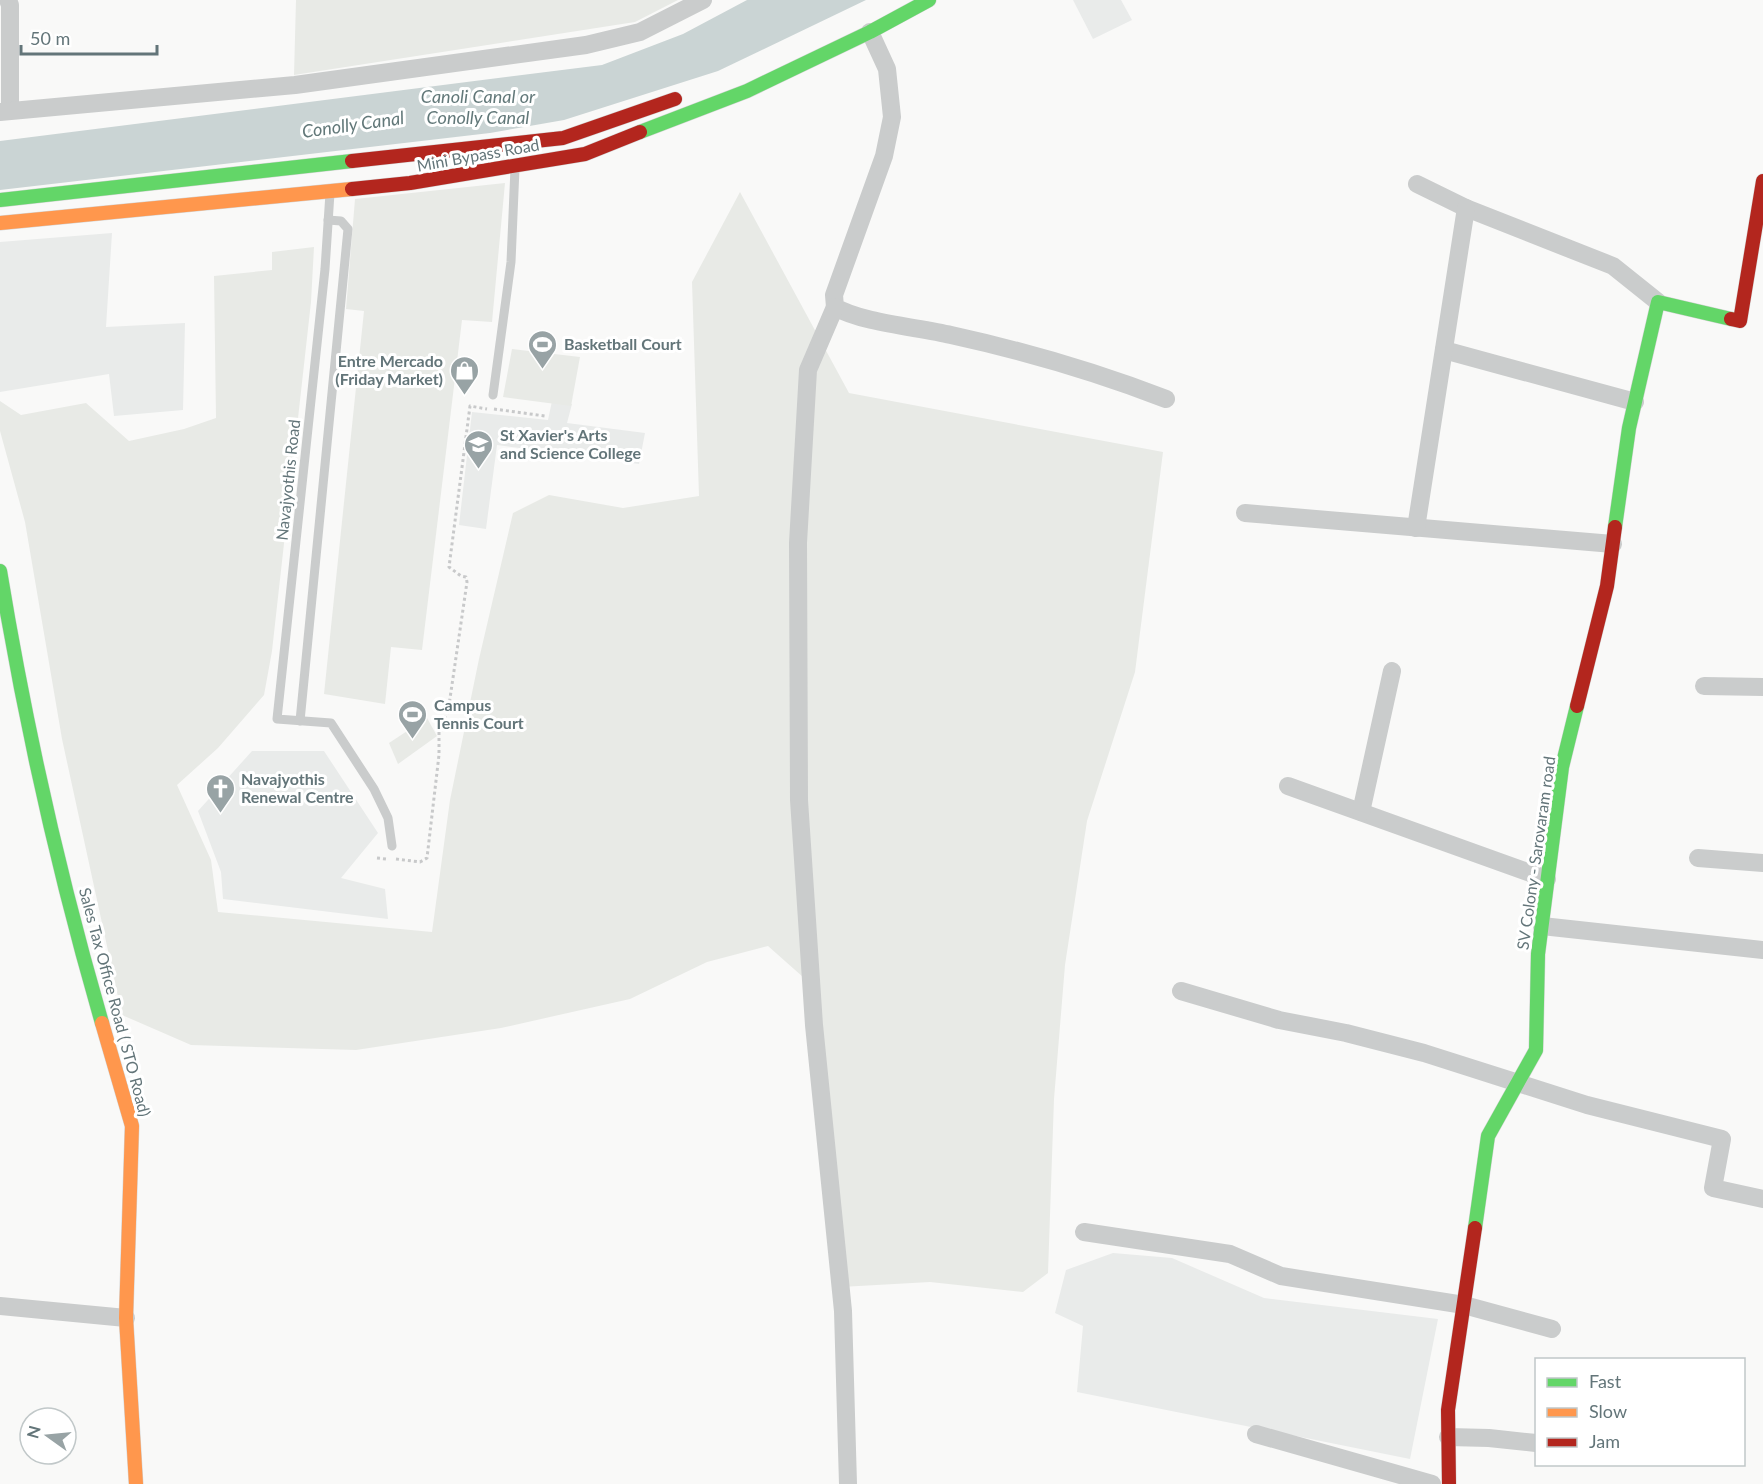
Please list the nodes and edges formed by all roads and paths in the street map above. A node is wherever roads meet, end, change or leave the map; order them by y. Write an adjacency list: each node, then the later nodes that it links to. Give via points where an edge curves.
1 (8, 0): 6 (street)
2 (702, 0): 6 (street, via 640,32 586,45 295,85)
3 (929, 0): 4 (street, Mini Bypass Road)
4 (870, 32): 7 (street, Mini Bypass Road, via 747,91 585,154); 17 (street, via 887,69 892,117 884,156 834,295)
5 (687, 94): 11 (street, Mini Bypass Road, via 563,138)
6 (5, 111)
7 (515, 165): 10 (street, Mini Bypass Road, via 410,183); 19 (lane, via 512,262)
8 (1763, 181): 15 (street)
9 (1417, 184): 12 (street)
10 (330, 191): 13 (lane, Navajyothis Road); 14 (street, Mini Bypass Road)
11 (0, 200)
12 (1466, 208): 16 (street, via 1613,266); 18 (street)
13 (328, 220): 30 (lane, via 341,221 348,229); 30 (lane, Navajyothis Road, via 277,719)
14 (0, 223)
15 (1760, 223): 16 (street, via 1740,321)
16 (1658, 302): 21 (street, SV Colony - Sarovaram road)
17 (835, 307): 20 (street, via 856,316 1036,355); 52 (street, via 808,370 798,543 799,789 814,1025 843,1311)
18 (1444, 350): 21 (street); 24 (street)
19 (493, 395)
20 (1166, 399)
21 (1635, 402): 25 (street, SV Colony - Sarovaram road)
22 (546, 416): 34 (path, via 470,406 449,567 466,577 467,582 448,712 439,726 427,858 420,862)
23 (1245, 513): 24 (street)
24 (1416, 528): 25 (street)
25 (1613, 544): 37 (street, SV Colony - Sarovaram road, via 1607,586 1562,767)
26 (0, 571): 46 (street, Sales Tax Office Road ( STO Road), via 48,818 132,1126)
27 (1392, 671): 32 (street)
28 (1704, 686): 29 (street)
29 (1763, 687)
30 (300, 721): 33 (lane, Navajyothis Road, via 331,723 374,789 388,818)
31 (1288, 786): 32 (street)
32 (1361, 812): 37 (street)
33 (392, 846)
34 (376, 858)
35 (1698, 858): 36 (street)
36 (1763, 863)
37 (1547, 879): 38 (street, SV Colony - Sarovaram road)
38 (1542, 926): 39 (street); 41 (street, SV Colony - Sarovaram road, via 1536,1050)
39 (1763, 950)
40 (1181, 991): 41 (street, via 1279,1020 1424,1053)
41 (1517, 1083): 42 (street, via 1722,1139 1713,1188); 44 (street, SV Colony - Sarovaram road, via 1488,1136)
42 (1763, 1199)
43 (1084, 1232): 44 (street, via 1230,1254 1281,1276)
44 (1464, 1305): 47 (street); 49 (street, SV Colony - Sarovaram road, via 1448,1410)
45 (0, 1306): 46 (street)
46 (126, 1318): 51 (street, Sales Tax Office Road ( STO Road))
47 (1552, 1329)
48 (1256, 1434): 53 (street)
49 (1448, 1437): 50 (street); 54 (street, SV Colony - Sarovaram road)
50 (1535, 1443)
51 (136, 1484)
52 (848, 1484)
53 (1432, 1484)
54 (1449, 1484)

